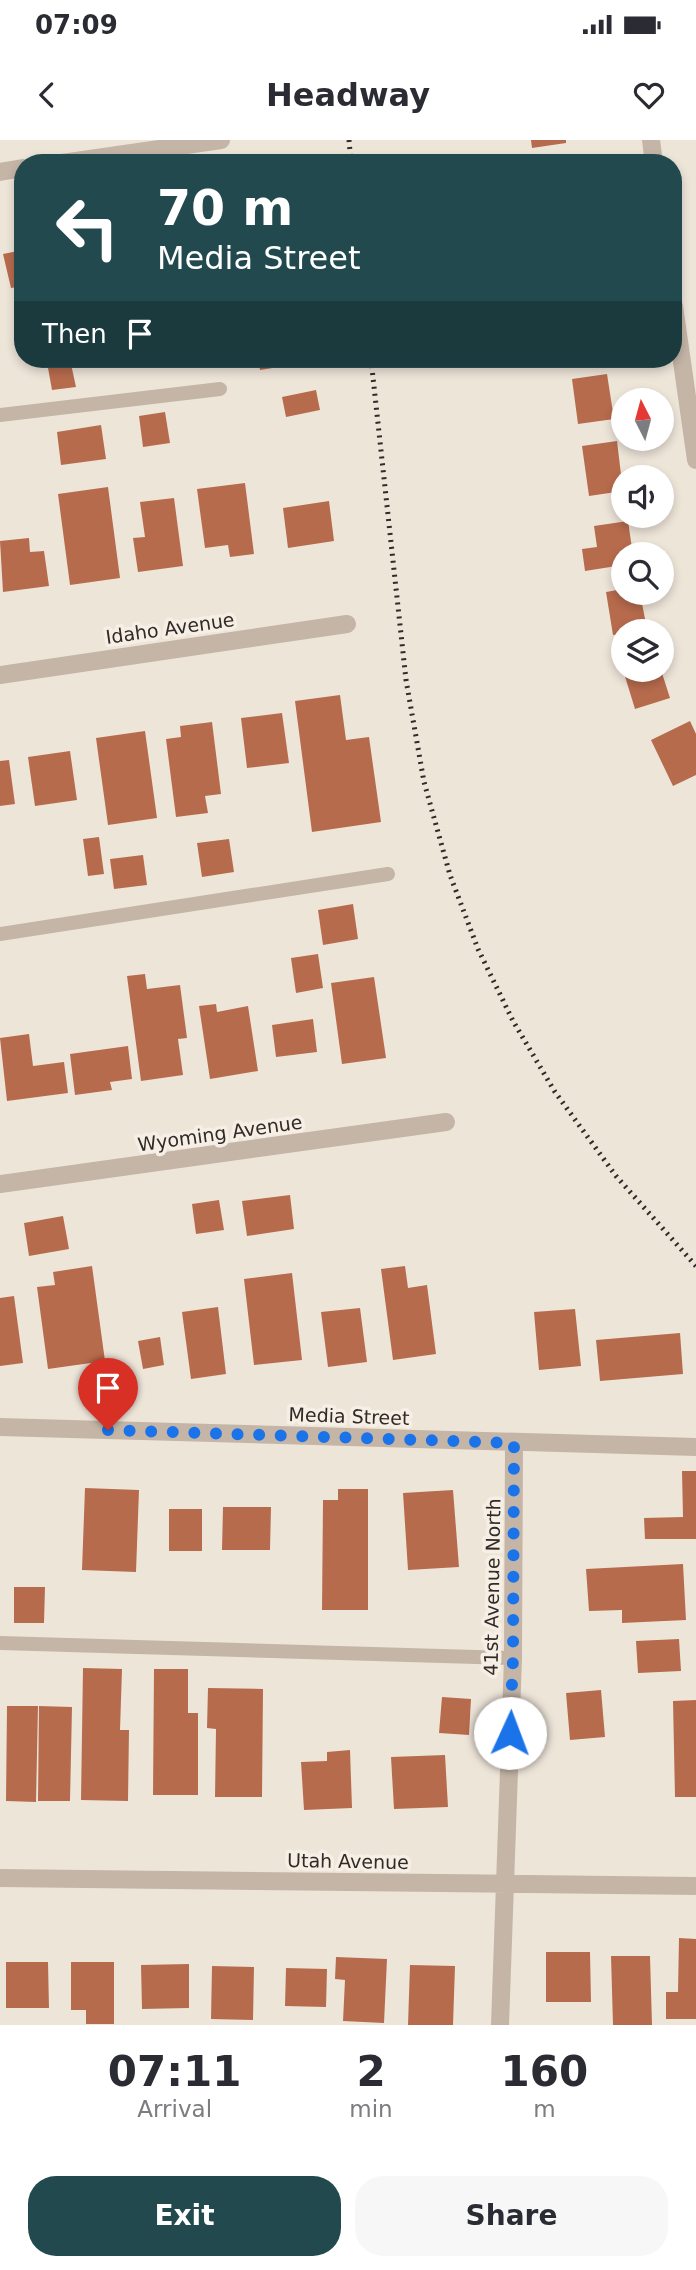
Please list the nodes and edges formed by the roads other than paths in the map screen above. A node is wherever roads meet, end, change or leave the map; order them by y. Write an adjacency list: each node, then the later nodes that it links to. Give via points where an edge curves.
1 (221, 140): 2 (street)
2 (124, 154)
3 (682, 362): 6 (street)
4 (220, 389): 5 (lane)
5 (0, 415)
6 (696, 460)
7 (347, 624): 8 (street, Idaho Avenue)
8 (0, 675)
9 (388, 874): 10 (lane)
10 (0, 934)
11 (446, 1122): 12 (street, Wyoming Avenue)
12 (0, 1184)
13 (0, 1427): 14 (street, Media Street)
14 (514, 1443): 15 (street, Media Street); 17 (street, 41st Avenue North)
15 (696, 1447)
16 (0, 1643): 17 (lane)
17 (513, 1658): 19 (street, 41st Avenue North)
18 (0, 1878): 19 (street, Utah Avenue)
19 (503, 1884): 20 (street, Utah Avenue); 21 (street, 41st Avenue North)
20 (696, 1886)
21 (500, 2025)

